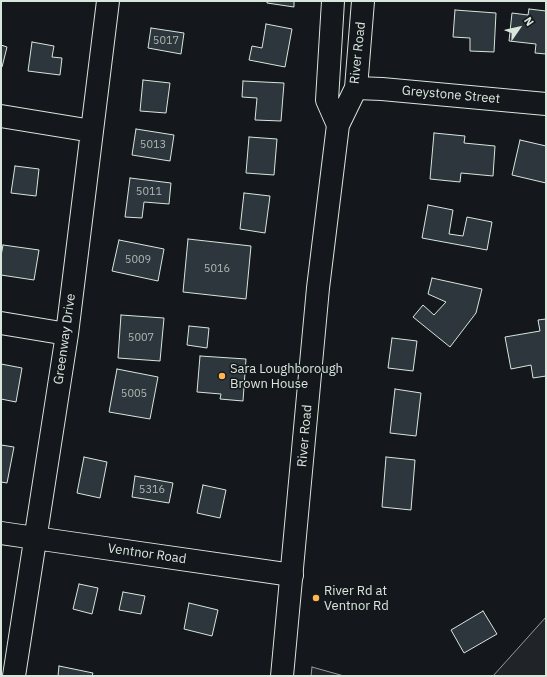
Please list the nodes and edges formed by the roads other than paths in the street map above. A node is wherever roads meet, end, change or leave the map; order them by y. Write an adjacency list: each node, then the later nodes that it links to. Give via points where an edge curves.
1 (108, 1): 9 (street, Greenway Drive)
2 (333, 1): 8 (street, River Road, via 327,100)
3 (342, 1): 5 (street, via 338,72)
4 (363, 1): 5 (street, River Road)
5 (356, 88): 6 (street, Greystone Street); 8 (street, River Road)
6 (546, 104)
7 (1, 116): 9 (street)
8 (338, 125): 14 (street, River Road, via 318,288)
9 (92, 131): 11 (street, Greenway Drive)
10 (1, 323): 11 (street)
11 (67, 334): 13 (street, Greenway Drive)
12 (1, 532): 13 (street, Ventnor Road)
13 (35, 538): 14 (street, Ventnor Road); 15 (street, Greenway Drive)
14 (292, 575): 16 (street, River Road)
15 (14, 676)
16 (282, 676)

